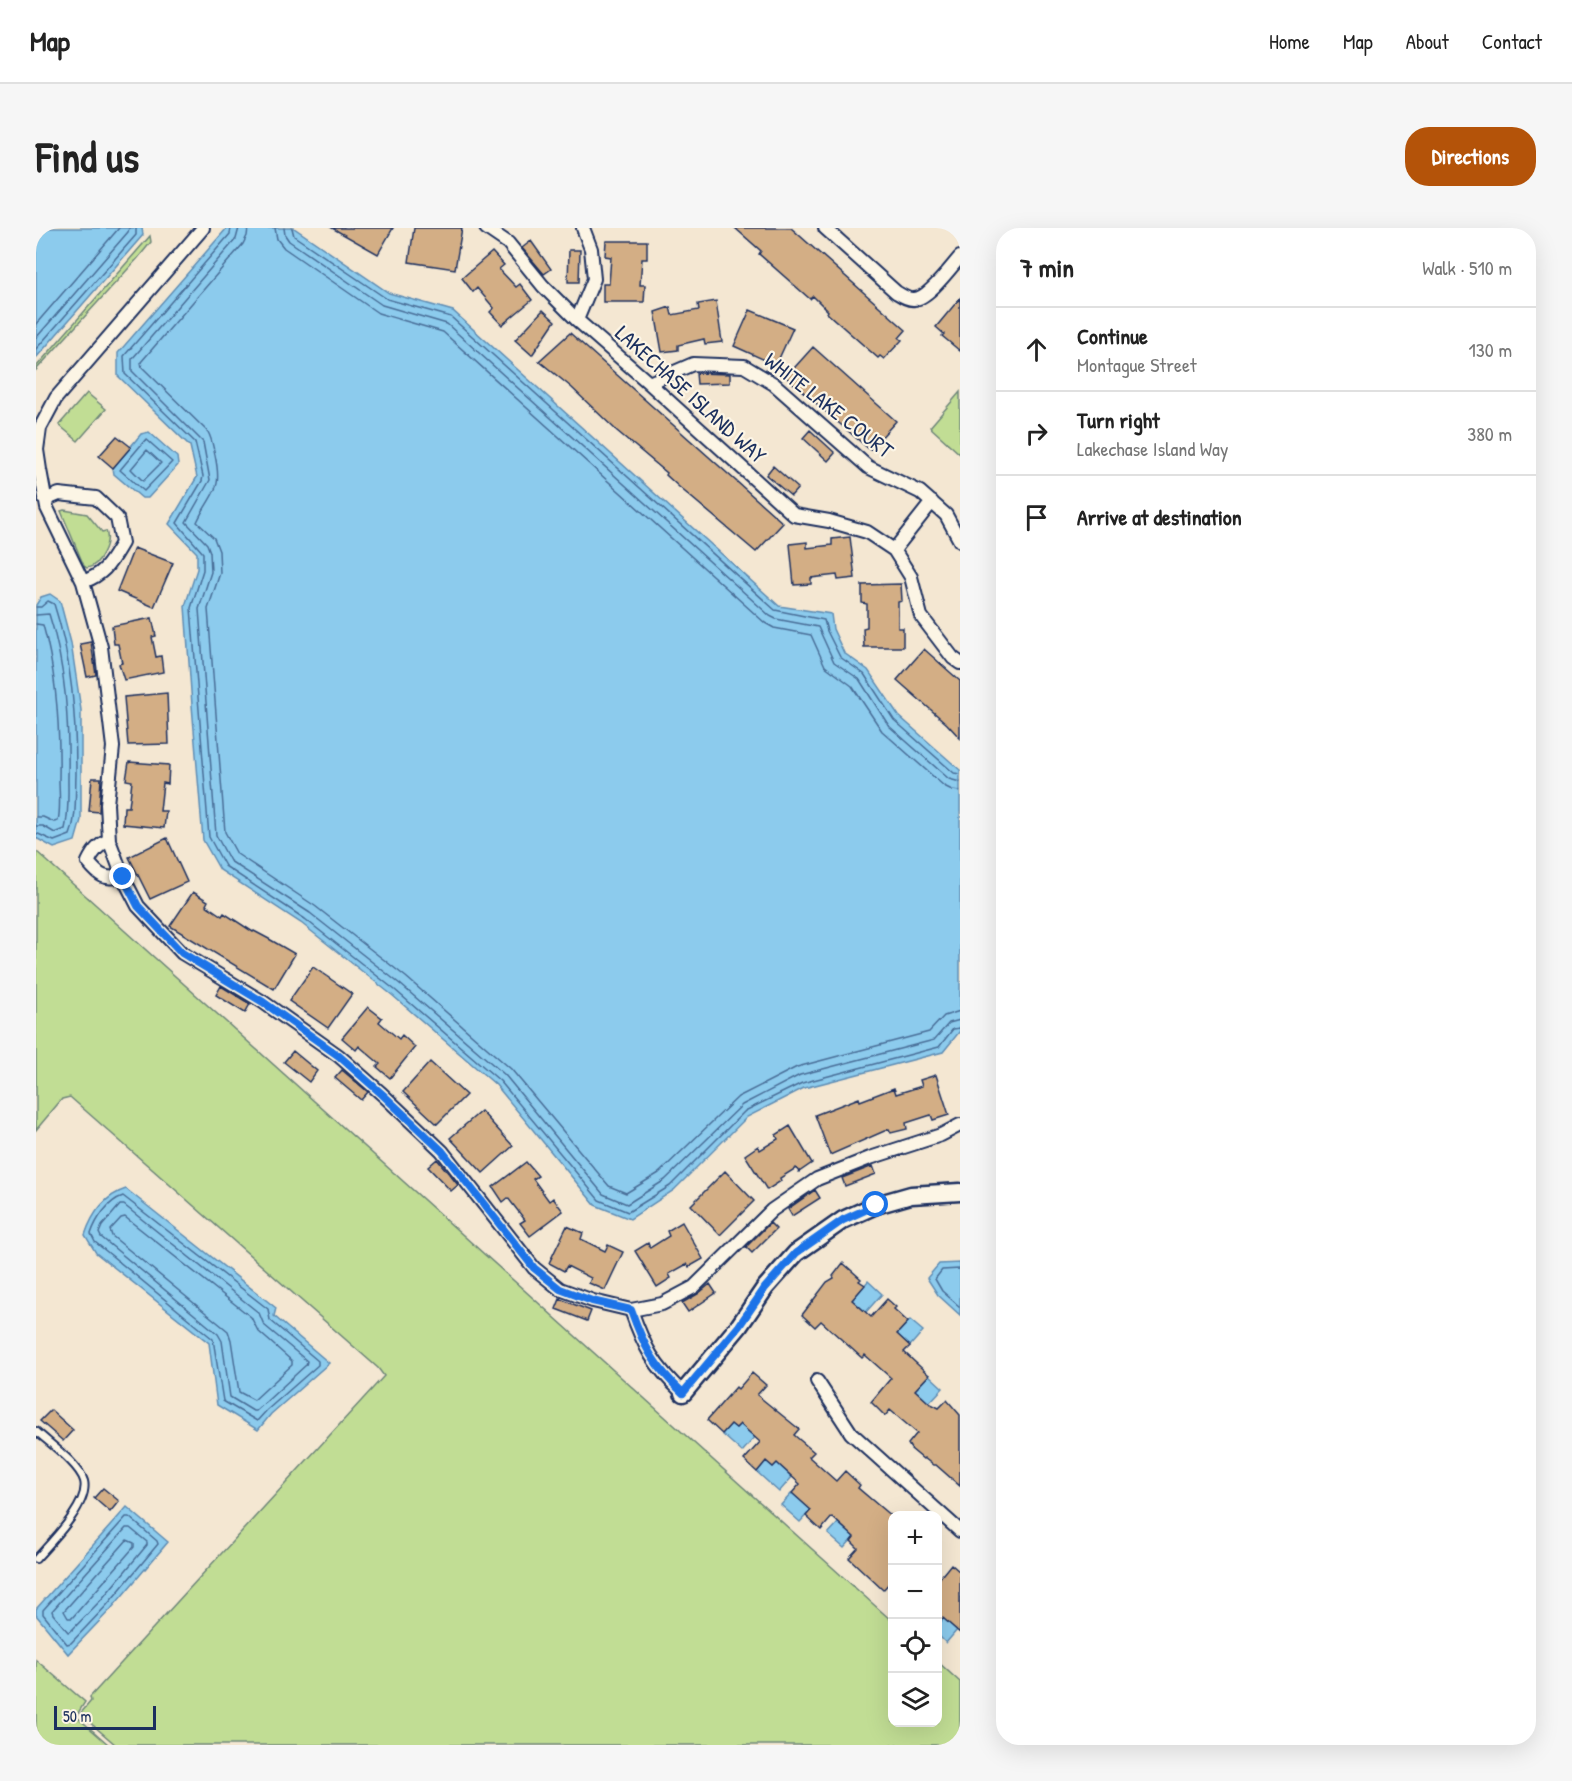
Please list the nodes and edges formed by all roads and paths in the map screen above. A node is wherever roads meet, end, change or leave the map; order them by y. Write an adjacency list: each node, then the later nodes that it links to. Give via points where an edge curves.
1 (203, 228): 8 (street, via 47,412 37,450)
2 (486, 228): 6 (street, LAKECHASE ISLAND WAY, via 508,243)
3 (583, 228): 6 (street, via 591,249 594,279)
4 (825, 228): 5 (street, via 896,292 916,300)
5 (960, 257)
6 (577, 320): 7 (street, LAKECHASE ISLAND WAY)
7 (649, 383): 9 (street, WHITE LAKE COURT, via 693,363 744,366 774,384 868,467 920,492); 11 (street, LAKECHASE ISLAND WAY, via 794,515 867,532)
8 (42, 502): 12 (street); 12 (street, via 60,494 96,498 117,518 122,543 98,577)
9 (932, 502): 10 (street, WHITE LAKE COURT, via 946,514); 11 (street)
10 (960, 541)
11 (894, 550): 13 (street, LAKECHASE ISLAND WAY, via 911,577 921,616)
12 (83, 582): 14 (street, via 101,646 113,747 107,804)
13 (960, 663)
14 (109, 840): 15 (street); 15 (street, via 93,852 88,862 96,873 107,878)
15 (123, 877): 18 (street, via 138,906 182,953 263,1002 339,1056 442,1151 534,1268 560,1289)
16 (960, 1125): 18 (street, via 817,1179 772,1210 694,1287 662,1304)
17 (960, 1192): 20 (street, via 911,1195 876,1205 843,1220 796,1253)
18 (631, 1310): 20 (street, via 642,1342 656,1365)
19 (817, 1381): 22 (street, via 851,1433)
20 (683, 1393)
21 (36, 1431): 23 (lane, via 76,1468 84,1481 84,1492 75,1511)
22 (960, 1531)
23 (36, 1559)

